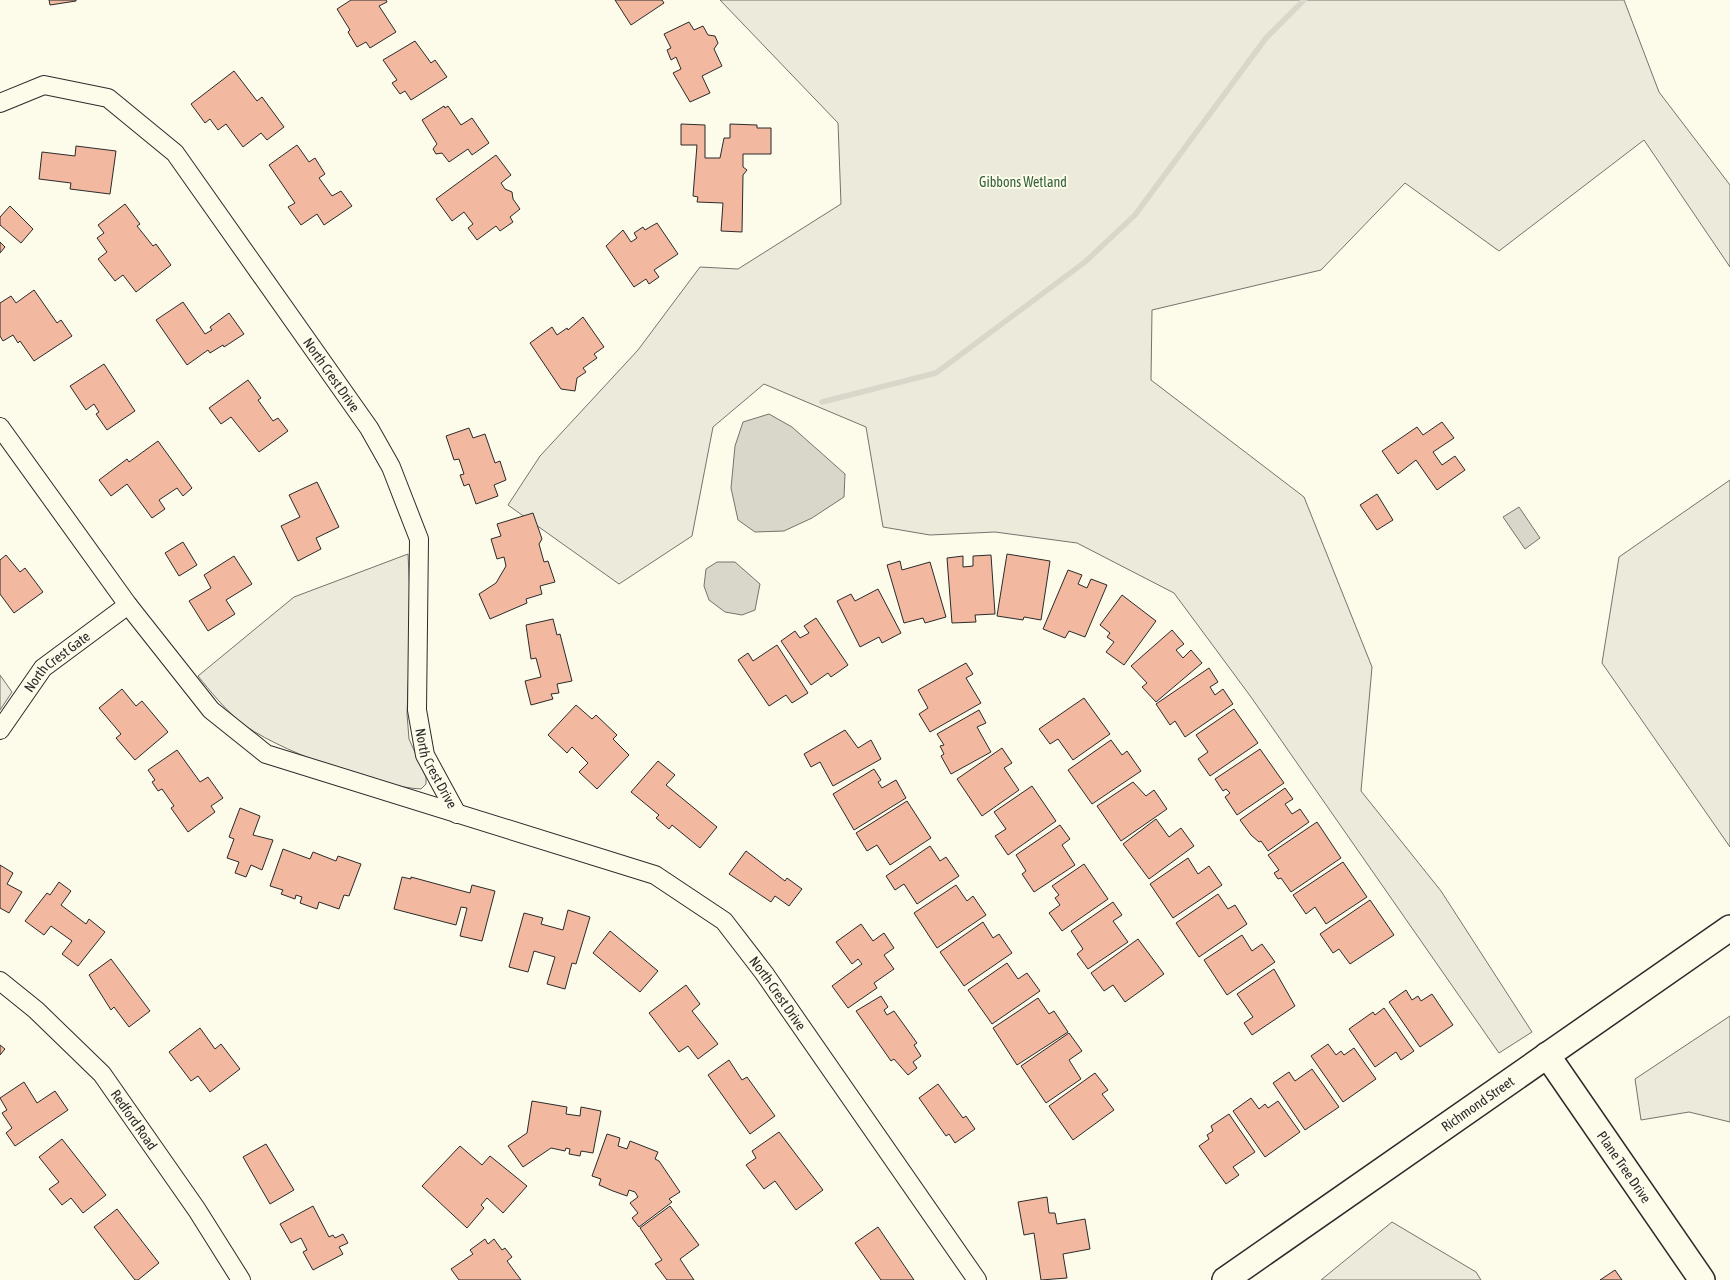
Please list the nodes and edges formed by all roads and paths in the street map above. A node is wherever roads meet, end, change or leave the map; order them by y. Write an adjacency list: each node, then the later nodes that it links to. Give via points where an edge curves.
1 (0, 103): 5 (street, North Crest Drive, via 44,85 108,98 175,153 369,428 391,466 419,540 417,710 425,754)
2 (0, 427): 3 (street, North Crest Drive)
3 (128, 605): 4 (street, North Crest Gate, via 43,668); 5 (street, North Crest Drive, via 210,710 266,754)
4 (0, 730)
5 (457, 814): 10 (street, North Crest Drive, via 654,875 724,921 764,972)
6 (1730, 928): 8 (main road, Richmond Street)
7 (0, 981): 9 (street, Redford Road, via 36,1010 102,1074 197,1210)
8 (1547, 1056): 11 (main road, Richmond Street); 12 (main road, Plane Tree Drive)
9 (241, 1280)
10 (977, 1280)
11 (1226, 1280)
12 (1702, 1280)

